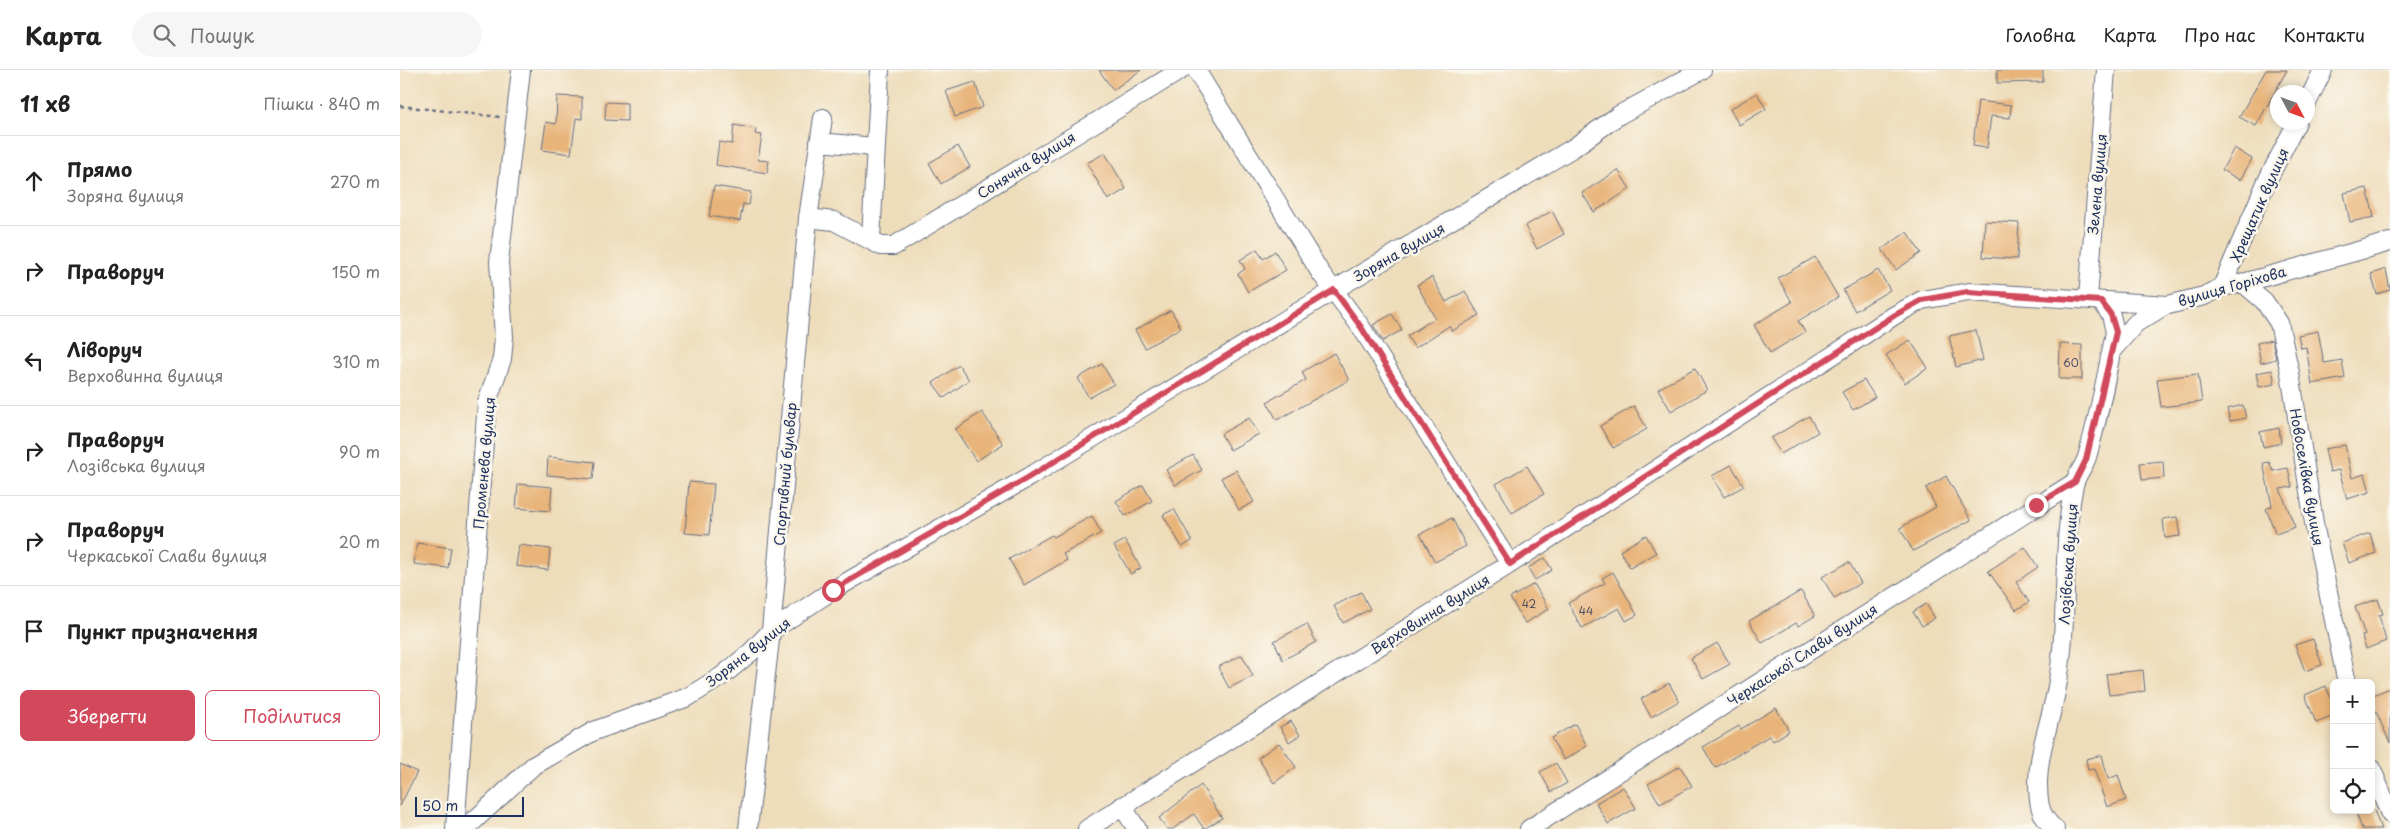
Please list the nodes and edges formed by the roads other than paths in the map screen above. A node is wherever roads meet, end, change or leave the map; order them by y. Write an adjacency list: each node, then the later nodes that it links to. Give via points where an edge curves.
1 (521, 70): 29 (street, Променева вулиця, via 499,262 504,337 502,359 487,402)
2 (880, 70): 12 (street)
3 (1181, 70): 14 (street, Сонячна вулиця, via 894,246 881,246)
4 (1196, 70): 18 (street)
5 (1702, 70): 18 (street, Зоряна вулиця, via 1619,115 1573,148)
6 (2106, 70): 19 (street, Зелена вулиця)
7 (2324, 70): 8 (street)
8 (2315, 87)
9 (822, 118): 11 (street, Спортивний бульвар)
10 (2293, 130): 17 (street, Хрещатик вулиця, via 2266,183)
11 (819, 142): 12 (street); 13 (street, Спортивний бульвар)
12 (875, 147): 14 (street)
13 (808, 218): 14 (street, Сонячна вулиця, via 834,221); 24 (street, Спортивний бульвар)
14 (871, 239)
15 (2390, 242): 16 (street, вулиця Горіхова)
16 (2243, 283): 17 (street, вулиця Горіхова); 25 (street, Новоселівка вулиця, via 2264,300 2278,323 2290,373 2315,530)
17 (2222, 287): 20 (street, вулиця Горіхова, via 2204,296)
18 (1334, 290): 23 (street, via 1361,327); 24 (street, Зоряна вулиця, via 1029,477 833,590)
19 (2094, 300): 20 (street, вулиця Горіхова); 21 (street, Лозівська вулиця, via 2114,323 2116,332); 23 (street, Верховинна вулиця, via 1968,292 1922,300)
20 (2168, 305): 21 (street, via 2136,323)
21 (2112, 351): 22 (street, Лозівська вулиця, via 2086,460)
22 (2075, 482): 34 (street, Черкаської Слави вулиця); 35 (street, Лозівська вулиця, via 2070,511 2058,682 2041,749 2038,783 2041,814)
23 (1510, 564): 27 (street, Верховинна вулиця)
24 (771, 631): 30 (street, Зоряна вулиця, via 722,676 688,697 594,732 533,766); 31 (street, Спортивний бульвар)
25 (2346, 679)
26 (2372, 769): 28 (street)
27 (1122, 806): 32 (street, Верховинна вулиця); 33 (street)
28 (2390, 814)
29 (455, 829)
30 (465, 829)
31 (748, 829)
32 (1087, 829)
33 (1137, 829)
34 (1529, 829)
35 (2055, 829)

